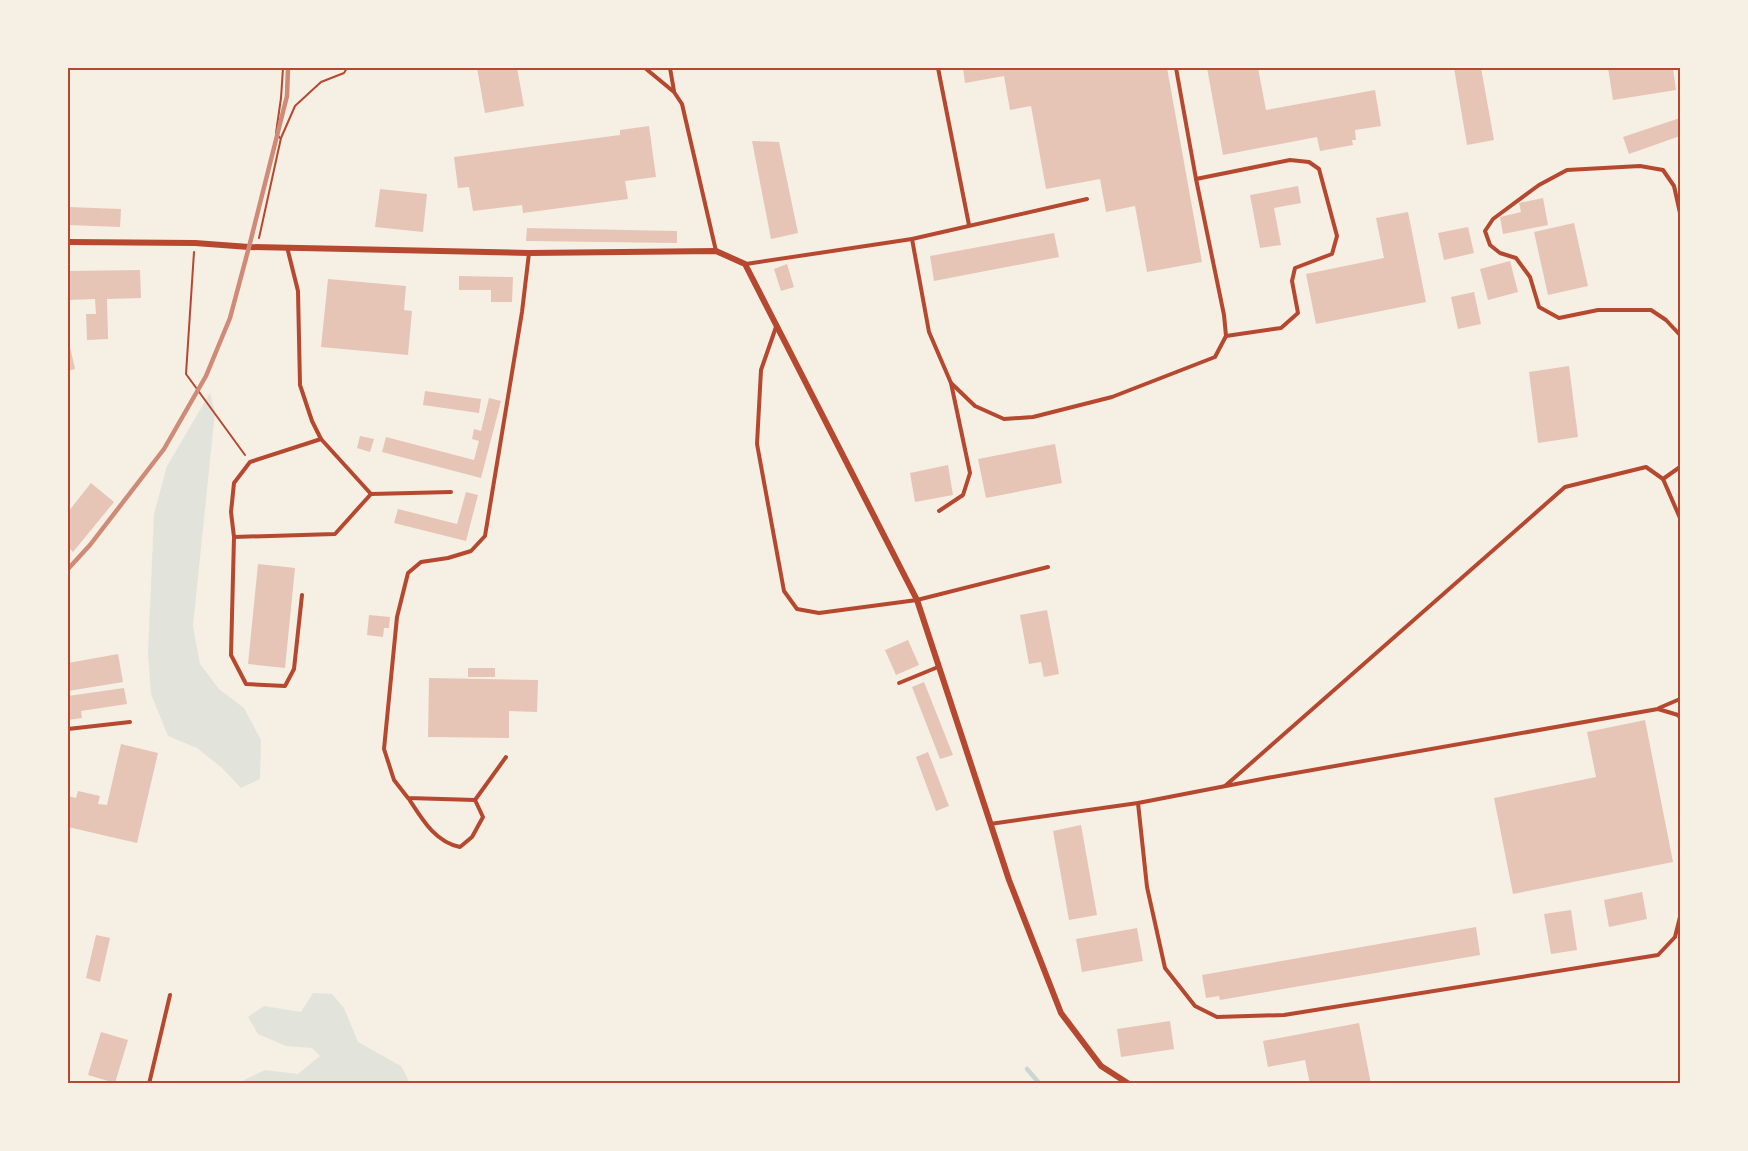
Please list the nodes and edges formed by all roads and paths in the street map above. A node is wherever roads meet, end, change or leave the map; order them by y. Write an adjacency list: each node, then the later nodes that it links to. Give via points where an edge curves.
1 (283, 68): 8 (path, via 276,133)
2 (347, 68): 8 (path, via 321,82 295,106)
3 (645, 68): 7 (lane)
4 (670, 68): 7 (lane)
5 (938, 68): 14 (lane)
6 (1176, 68): 9 (lane)
7 (674, 92): 20 (lane, via 682,104)
8 (280, 138): 18 (path)
9 (1196, 179): 25 (lane); 25 (lane, via 1290,160 1309,162 1319,169 1337,236 1332,254 1295,268 1292,281 1299,313 1281,328)
10 (1680, 184): 11 (lane)
11 (1674, 186): 13 (lane); 24 (lane, via 1663,170 1640,166 1567,170 1539,185 1494,219 1485,231 1490,245 1516,258 1523,267 1539,307 1559,318 1598,310 1652,310)
12 (1087, 198): 14 (lane)
13 (1680, 213)
14 (969, 225): 15 (lane)
15 (912, 239): 22 (lane); 26 (lane, via 929,332)
16 (68, 242): 17 (street)
17 (195, 243): 18 (street); 28 (path, via 186,374)
18 (257, 246): 19 (street)
19 (286, 247): 21 (street); 27 (lane, via 298,291 300,385)
20 (716, 251): 21 (street); 22 (street)
21 (529, 253): 48 (lane, via 485,536 471,551 421,562 408,573 397,617 384,749 394,780)
22 (745, 264): 23 (street)
23 (777, 326): 38 (street); 38 (lane, via 761,370 757,444 784,591 798,609 819,613)
24 (1680, 335)
25 (1226, 336): 26 (lane, via 1215,357 1112,397 1033,417 1004,419 975,406)
26 (951, 383): 33 (lane, via 970,473 963,495)
27 (321, 440): 28 (lane); 32 (lane)
28 (250, 462): 35 (lane, via 234,483)
29 (1680, 467): 30 (lane)
30 (1663, 479): 34 (lane); 47 (lane, via 1646,467 1565,487)
31 (451, 492): 32 (lane)
32 (371, 494): 35 (lane, via 335,534)
33 (939, 511)
34 (1680, 518)
35 (234, 537): 37 (lane, via 231,655 246,684 285,686 294,669)
36 (1048, 567): 38 (lane)
37 (302, 595)
38 (916, 600): 39 (street)
39 (938, 667): 40 (lane); 51 (street)
40 (899, 683)
41 (1680, 699): 42 (lane)
42 (1658, 709): 43 (lane); 47 (lane)
43 (1680, 718)
44 (130, 722): 45 (lane)
45 (68, 729)
46 (506, 757): 49 (lane)
47 (1225, 786): 50 (lane)
48 (408, 798): 49 (lane); 49 (lane, via 429,829 448,845 460,847 472,837 483,817)
49 (475, 800)
50 (1138, 803): 51 (lane); 52 (lane, via 1147,887 1165,968 1194,1006 1217,1017 1284,1015 1658,955 1675,937)
51 (989, 824): 55 (street, via 1061,1013 1101,1066)
52 (1680, 917)
53 (170, 995): 54 (lane)
54 (149, 1083)
55 (1129, 1083)

